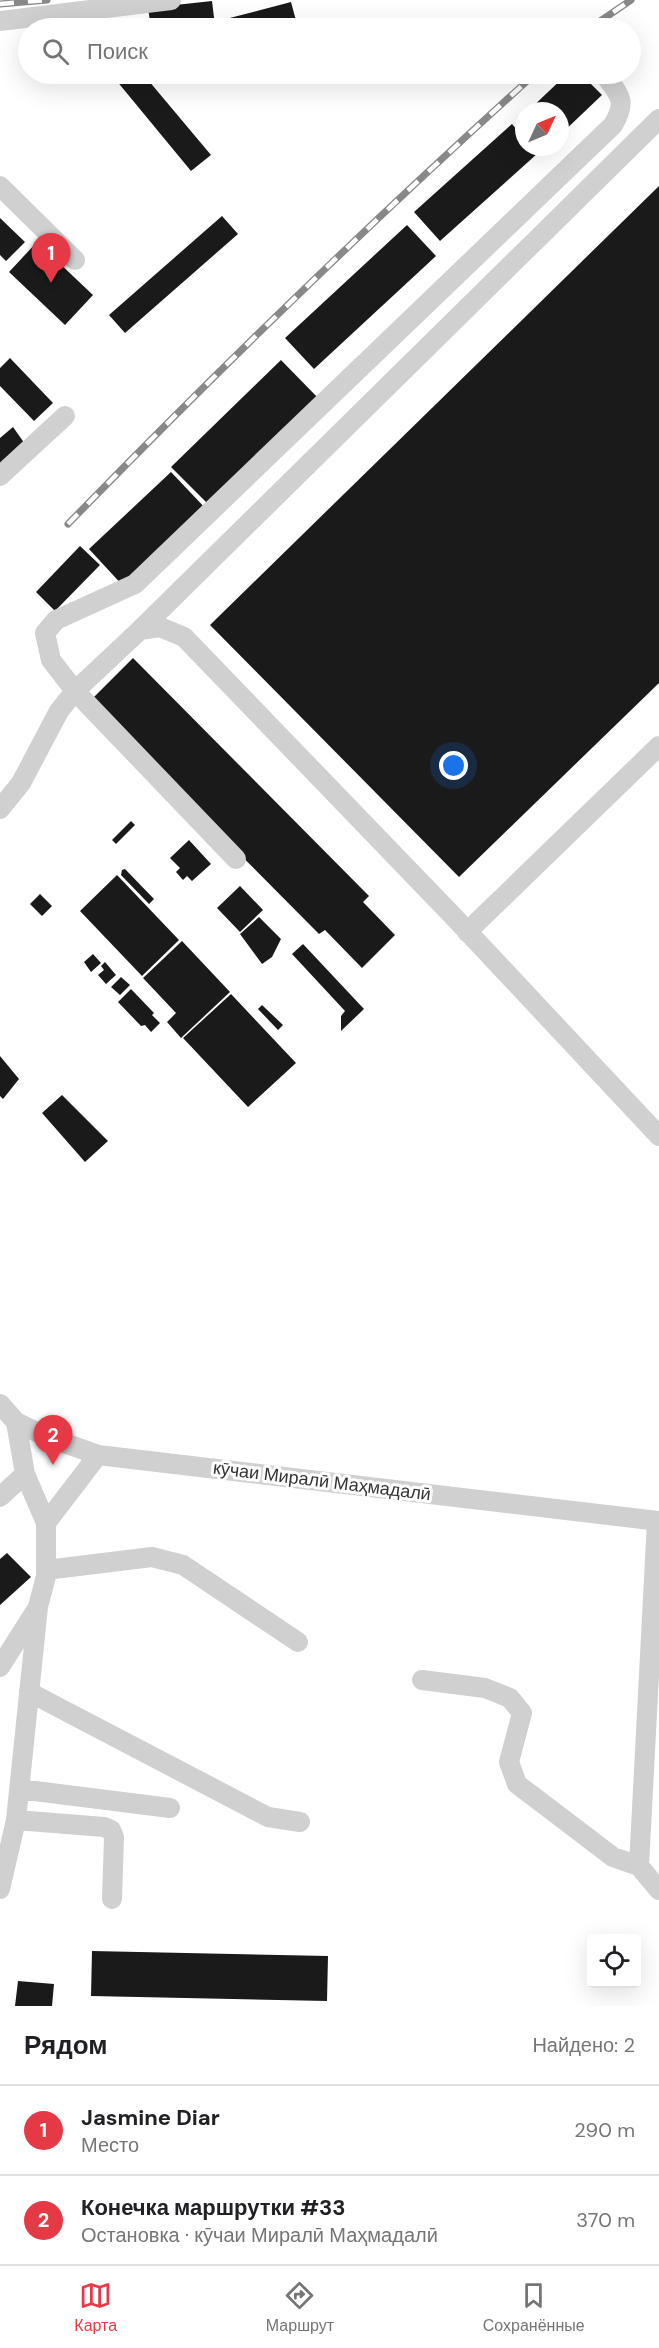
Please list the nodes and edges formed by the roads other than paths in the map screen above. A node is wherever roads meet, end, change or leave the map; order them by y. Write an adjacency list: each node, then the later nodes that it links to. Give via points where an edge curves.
1 (171, 0): 2 (street)
2 (24, 18)
3 (18, 19): 4 (street)
4 (0, 21)
5 (611, 84): 12 (street, via 621,98 622,110 613,124 135,584 51,624 45,633 51,660)
6 (659, 119): 11 (street)
7 (0, 186): 8 (street)
8 (75, 260)
9 (66, 416): 10 (street)
10 (0, 476)
11 (140, 630): 12 (street); 16 (street, via 160,627 184,637)
12 (75, 692): 14 (street, via 59,711 21,783); 15 (street)
13 (659, 746): 16 (street)
14 (0, 809)
15 (236, 859)
16 (467, 932): 17 (street)
17 (659, 1136)
18 (0, 1404): 19 (street, кӯчаи Миралӣ Маҳмадалӣ)
19 (16, 1422): 20 (street, кӯчаи Миралӣ Маҳмадалӣ, via 45,1437); 21 (street)
20 (98, 1455): 23 (street, кӯчаи Миралӣ Маҳмадалӣ); 24 (street)
21 (25, 1474): 22 (street); 24 (street)
22 (0, 1497)
23 (658, 1521): 35 (street)
24 (46, 1523): 25 (street)
25 (46, 1570): 26 (street); 27 (street, via 152,1557 183,1565)
26 (38, 1607): 28 (street); 30 (street)
27 (298, 1642)
28 (0, 1667)
29 (422, 1680): 35 (street, via 485,1688 510,1698 522,1713 509,1762 517,1784 613,1857)
30 (29, 1692): 31 (street); 34 (street, via 268,1816)
31 (19, 1789): 32 (street); 33 (street)
32 (170, 1808)
33 (16, 1820): 36 (street); 38 (street, via 111,1830)
34 (300, 1822)
35 (639, 1866): 37 (street)
36 (1, 1883)
37 (659, 1890)
38 (112, 1899)

